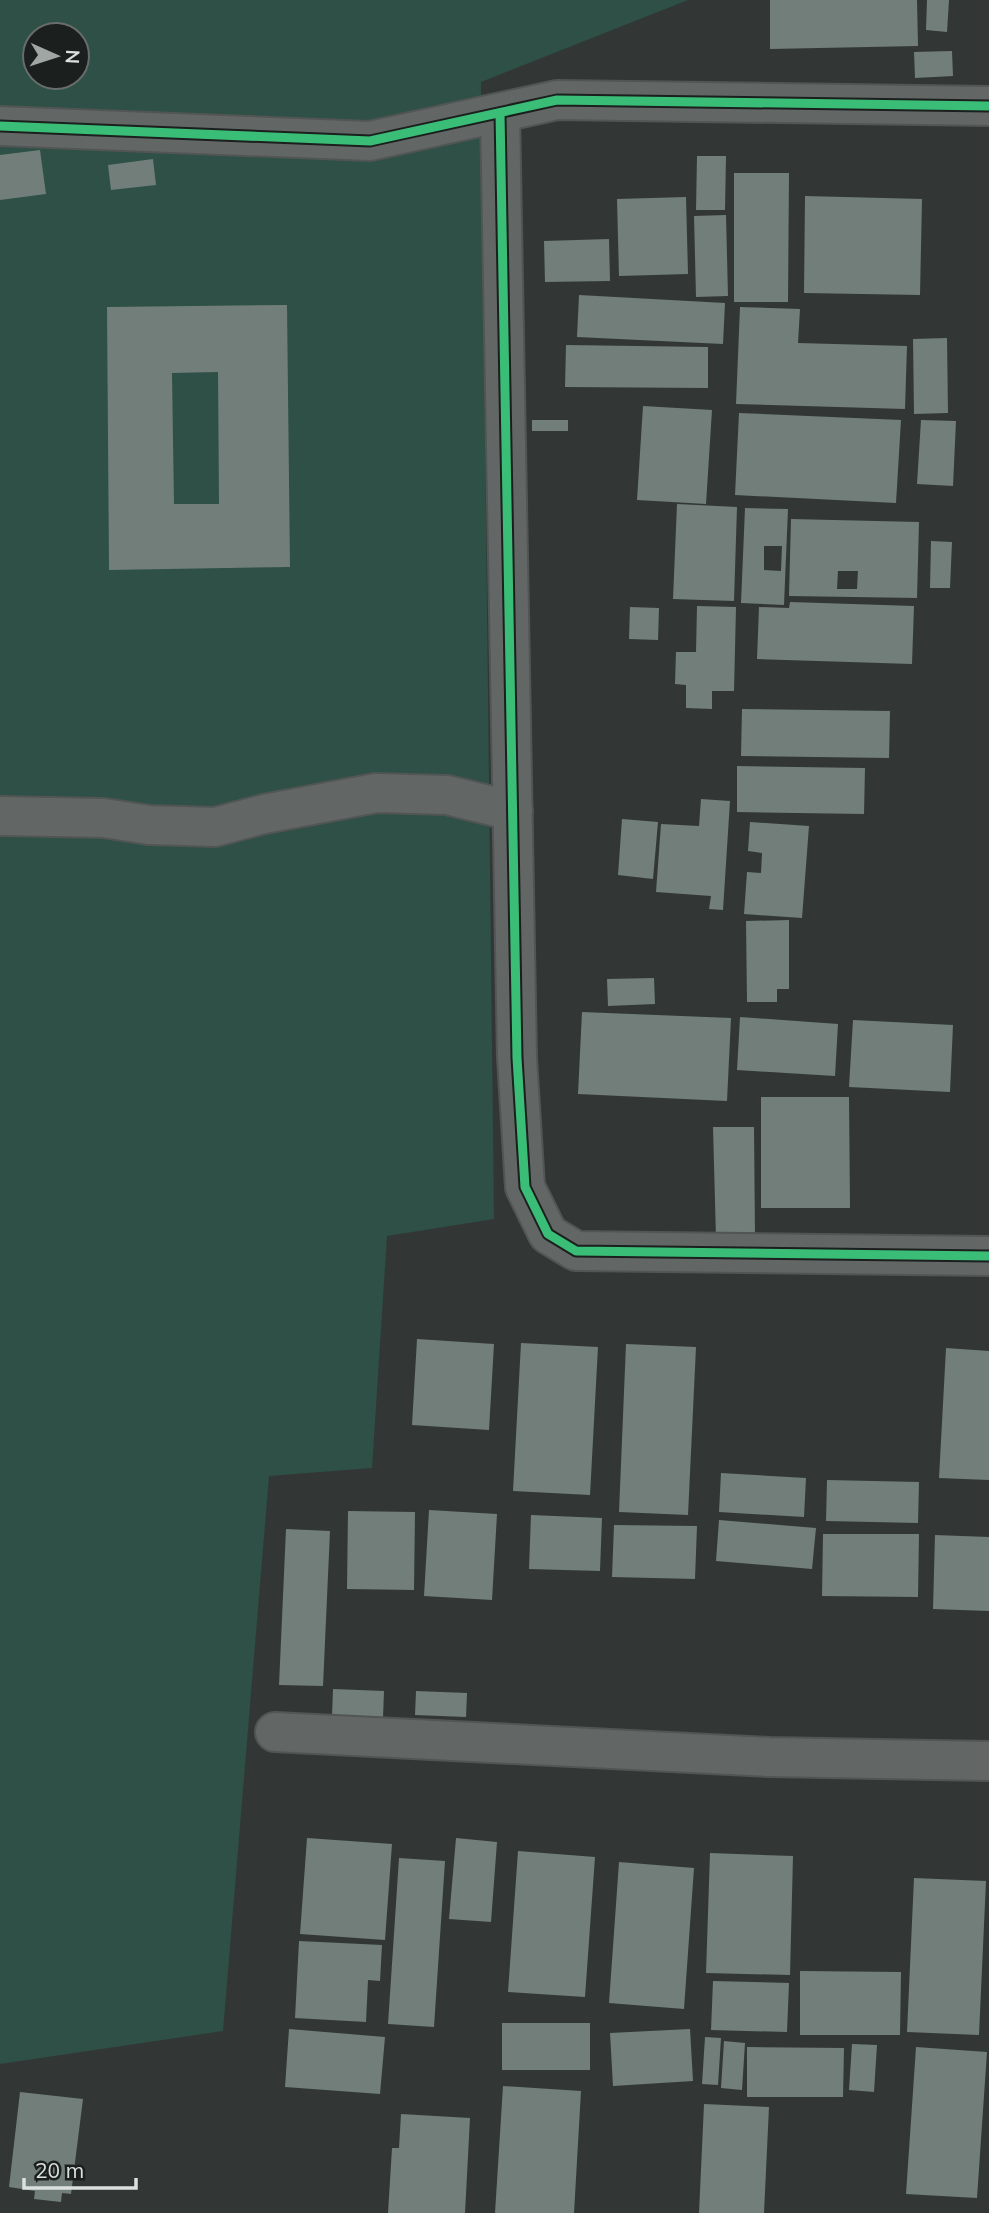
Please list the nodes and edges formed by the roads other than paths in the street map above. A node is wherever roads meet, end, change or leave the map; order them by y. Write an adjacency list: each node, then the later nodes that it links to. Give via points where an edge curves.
1 (989, 106): 2 (street, via 557,100)
2 (500, 113): 3 (street, via 370,141); 4 (street)
3 (0, 126)
4 (513, 811): 5 (street, via 447,795 376,793 215,827 149,825 104,817); 6 (street, via 524,1187 548,1234 576,1251)
5 (0, 816)
6 (989, 1256)
7 (275, 1732): 8 (street, via 769,1757)
8 (989, 1761)

